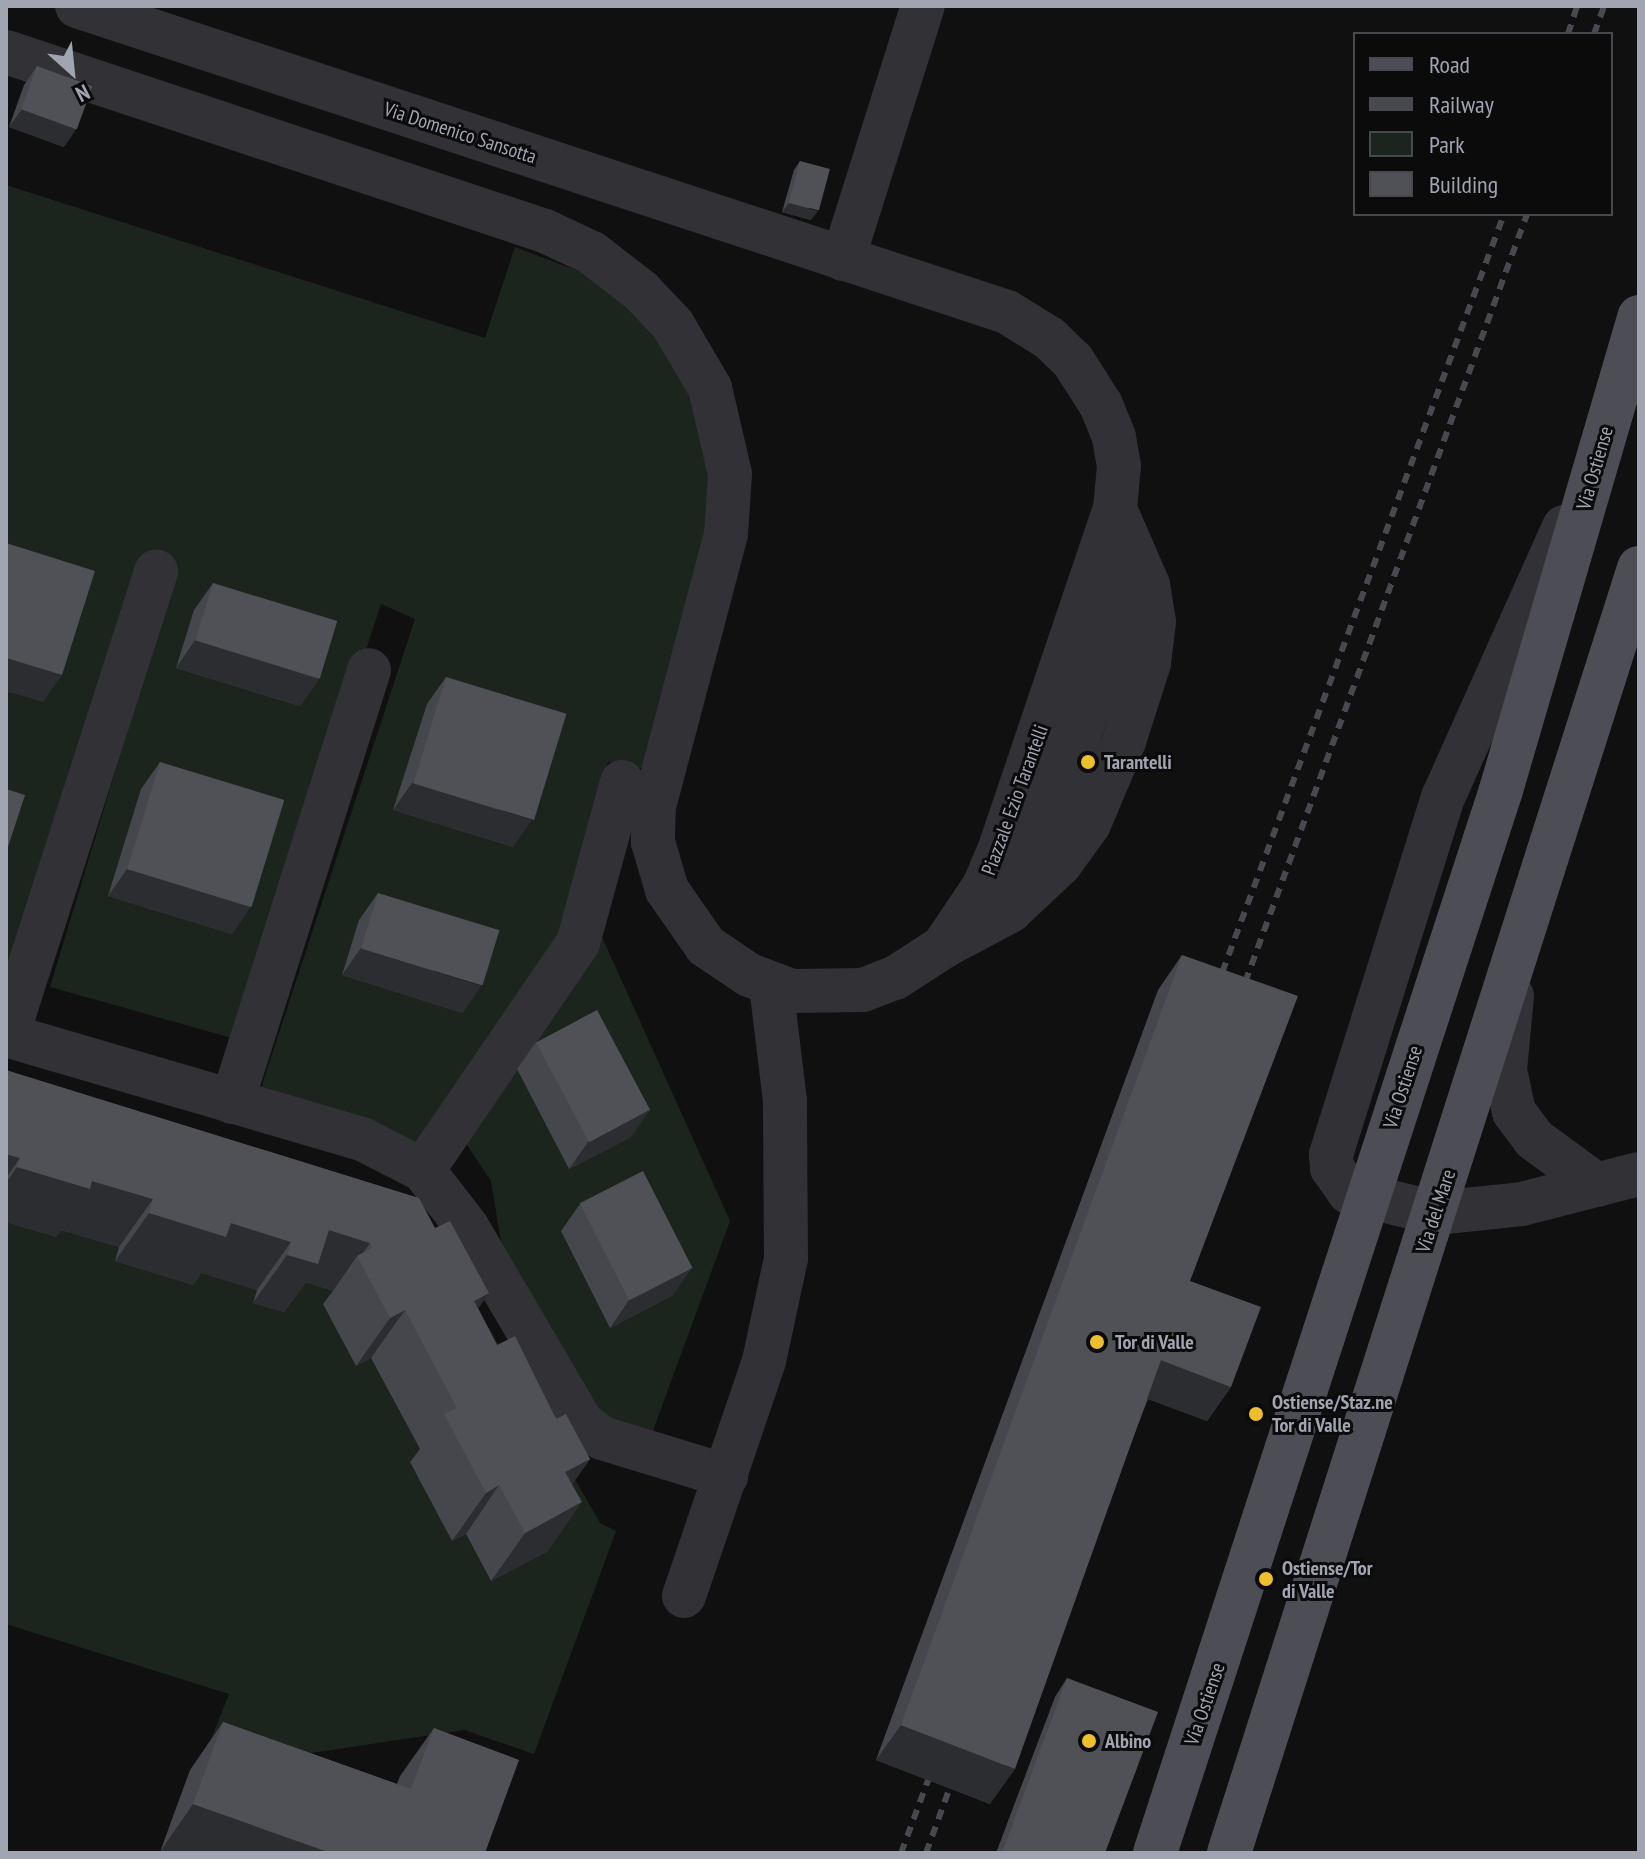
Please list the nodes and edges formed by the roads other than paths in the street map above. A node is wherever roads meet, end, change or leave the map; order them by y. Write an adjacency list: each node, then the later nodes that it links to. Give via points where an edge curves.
1 (77, 6): 4 (street, Via Domenico Sansotta)
2 (923, 6): 4 (street)
3 (6, 52): 13 (street, Piazzale Ezio Tarantelli, via 562,239 618,271 656,306 710,388 728,448 730,509 658,788 653,842 667,890 692,931 719,957)
4 (843, 259): 6 (street, Piazzale Ezio Tarantelli, via 1007,312 1060,347 1109,422 1119,466)
5 (1639, 317): 19 (main road, Via Ostiense, via 1501,790)
6 (1115, 509): 11 (street, Piazzale Ezio Tarantelli, via 1000,848 984,886); 11 (street, via 1148,585 1154,622 1149,663 1124,741 1089,824 1050,876 1010,911)
7 (1639, 568): 12 (main road, Via del Mare)
8 (156, 571): 14 (street)
9 (369, 670): 15 (street)
10 (622, 782): 16 (street, via 578,943)
11 (943, 947): 13 (street, Piazzale Ezio Tarantelli, via 895,978 863,990 819,995)
12 (1516, 960): 18 (street, via 1505,1070 1514,1112 1534,1139); 20 (main road, Via del Mare)
13 (771, 986): 21 (street, via 786,1114 786,1258 764,1361)
14 (7, 1036): 15 (street)
15 (232, 1102): 16 (street, via 362,1139)
16 (423, 1170): 21 (street, via 467,1227 582,1423 602,1438)
17 (1639, 1174): 18 (street)
18 (1597, 1185): 20 (street, via 1522,1204)
19 (1367, 1197): 20 (street); 23 (main road, Via Ostiense)
20 (1436, 1213): 24 (main road, Via del Mare)
21 (726, 1476): 22 (street)
22 (684, 1596)
23 (1155, 1853)
24 (1229, 1853)

